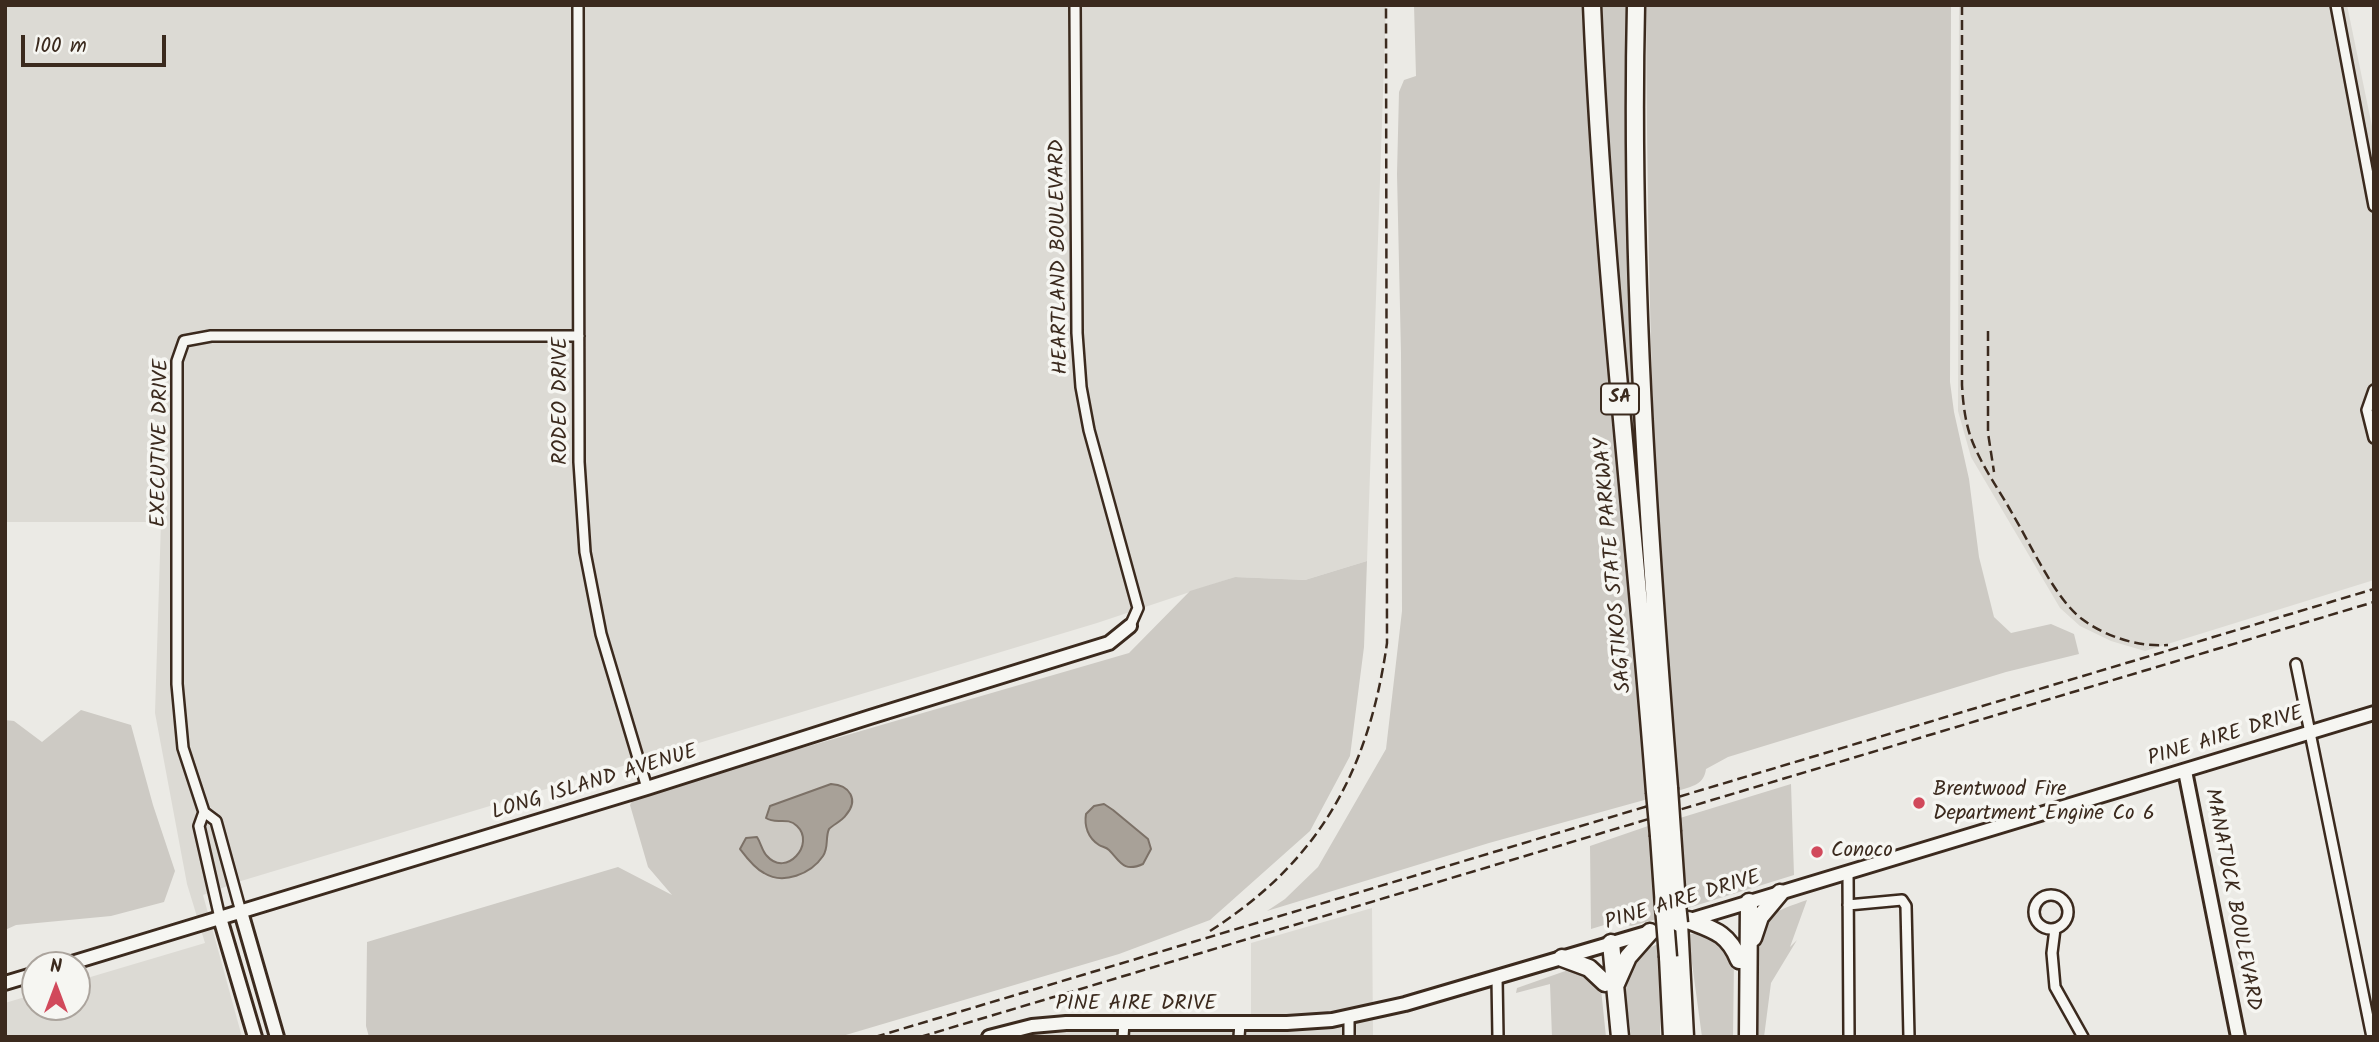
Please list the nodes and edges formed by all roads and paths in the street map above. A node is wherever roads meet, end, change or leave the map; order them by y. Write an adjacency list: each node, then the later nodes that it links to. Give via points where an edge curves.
1 (578, 5): 7 (street, RODEO DRIVE)
2 (1075, 5): 10 (street, HEARTLAND BOULEVARD, via 1080,372 1095,454 1138,608)
3 (1592, 5): 16 (highway, SAGTIKOS STATE PARKWAY / SA, via 1607,255)
4 (1636, 5): 16 (highway, SAGTIKOS STATE PARKWAY / SA, via 1634,188)
5 (2336, 5): 6 (street)
6 (2374, 206)
7 (579, 336): 15 (street, RODEO DRIVE, via 585,552 601,634); 17 (street, EXECUTIVE DRIVE, via 211,336 184,341 177,361 177,684 183,748)
8 (2374, 390): 9 (street, via 2367,410)
9 (2374, 439)
10 (1130, 626): 15 (street, LONG ISLAND AVENUE, via 1110,643)
11 (2296, 664): 13 (street)
12 (2374, 713): 13 (street, PINE AIRE DRIVE)
13 (2310, 733): 14 (street, PINE AIRE DRIVE); 54 (street)
14 (2185, 771): 18 (street, PINE AIRE DRIVE); 53 (street, MANATUCK BOULEVARD)
15 (647, 789): 22 (street, LONG ISLAND AVENUE)
16 (1662, 790): 29 (highway, SAGTIKOS STATE PARKWAY / SA, bridge)
17 (204, 812): 22 (street, EXECUTIVE DRIVE, via 216,821); 23 (street, EXECUTIVE DRIVE, via 199,826)
18 (1848, 873): 19 (street, PINE AIRE DRIVE); 21 (street)
19 (1780, 893): 20 (street, PINE AIRE DRIVE); 31 (highway, via 1756,923)
20 (1745, 903): 24 (street, PINE AIRE DRIVE); 31 (highway)
21 (1848, 905): 50 (street); 51 (street, via 1902,900 1906,906)
22 (241, 912): 23 (street, LONG ISLAND AVENUE); 39 (street)
23 (220, 918): 28 (street, LONG ISLAND AVENUE); 38 (street)
24 (1688, 920): 26 (street, PINE AIRE DRIVE); 31 (highway, via 1724,936)
25 (2054, 929): 52 (street, via 2054,987)
26 (1650, 932): 27 (street, PINE AIRE DRIVE); 33 (highway)
27 (1606, 945): 30 (street, PINE AIRE DRIVE); 33 (highway)
28 (91, 957)
29 (1674, 957): 46 (highway, SAGTIKOS STATE PARKWAY / SA); 47 (highway, SAGTIKOS STATE PARKWAY / SA)
30 (1562, 958): 32 (street, PINE AIRE DRIVE); 33 (highway, via 1589,968)
31 (1745, 964): 48 (highway); 49 (highway)
32 (1497, 978): 34 (street, PINE AIRE DRIVE); 43 (street)
33 (1610, 985): 44 (highway); 45 (highway)
34 (1349, 1017): 36 (street, PINE AIRE DRIVE); 42 (street)
35 (1124, 1022): 36 (street, PINE AIRE DRIVE); 37 (street, PINE AIRE DRIVE, via 1043,1025); 41 (street)
36 (1240, 1030)
37 (1007, 1034): 40 (street, PINE AIRE DRIVE)
38 (256, 1037)
39 (277, 1037)
40 (989, 1037)
41 (1124, 1037)
42 (1349, 1037)
43 (1498, 1037)
44 (1609, 1037)
45 (1620, 1037)
46 (1672, 1037)
47 (1685, 1037)
48 (1738, 1037)
49 (1748, 1037)
50 (1849, 1037)
51 (1909, 1037)
52 (2083, 1037)
53 (2238, 1037)
54 (2372, 1037)

